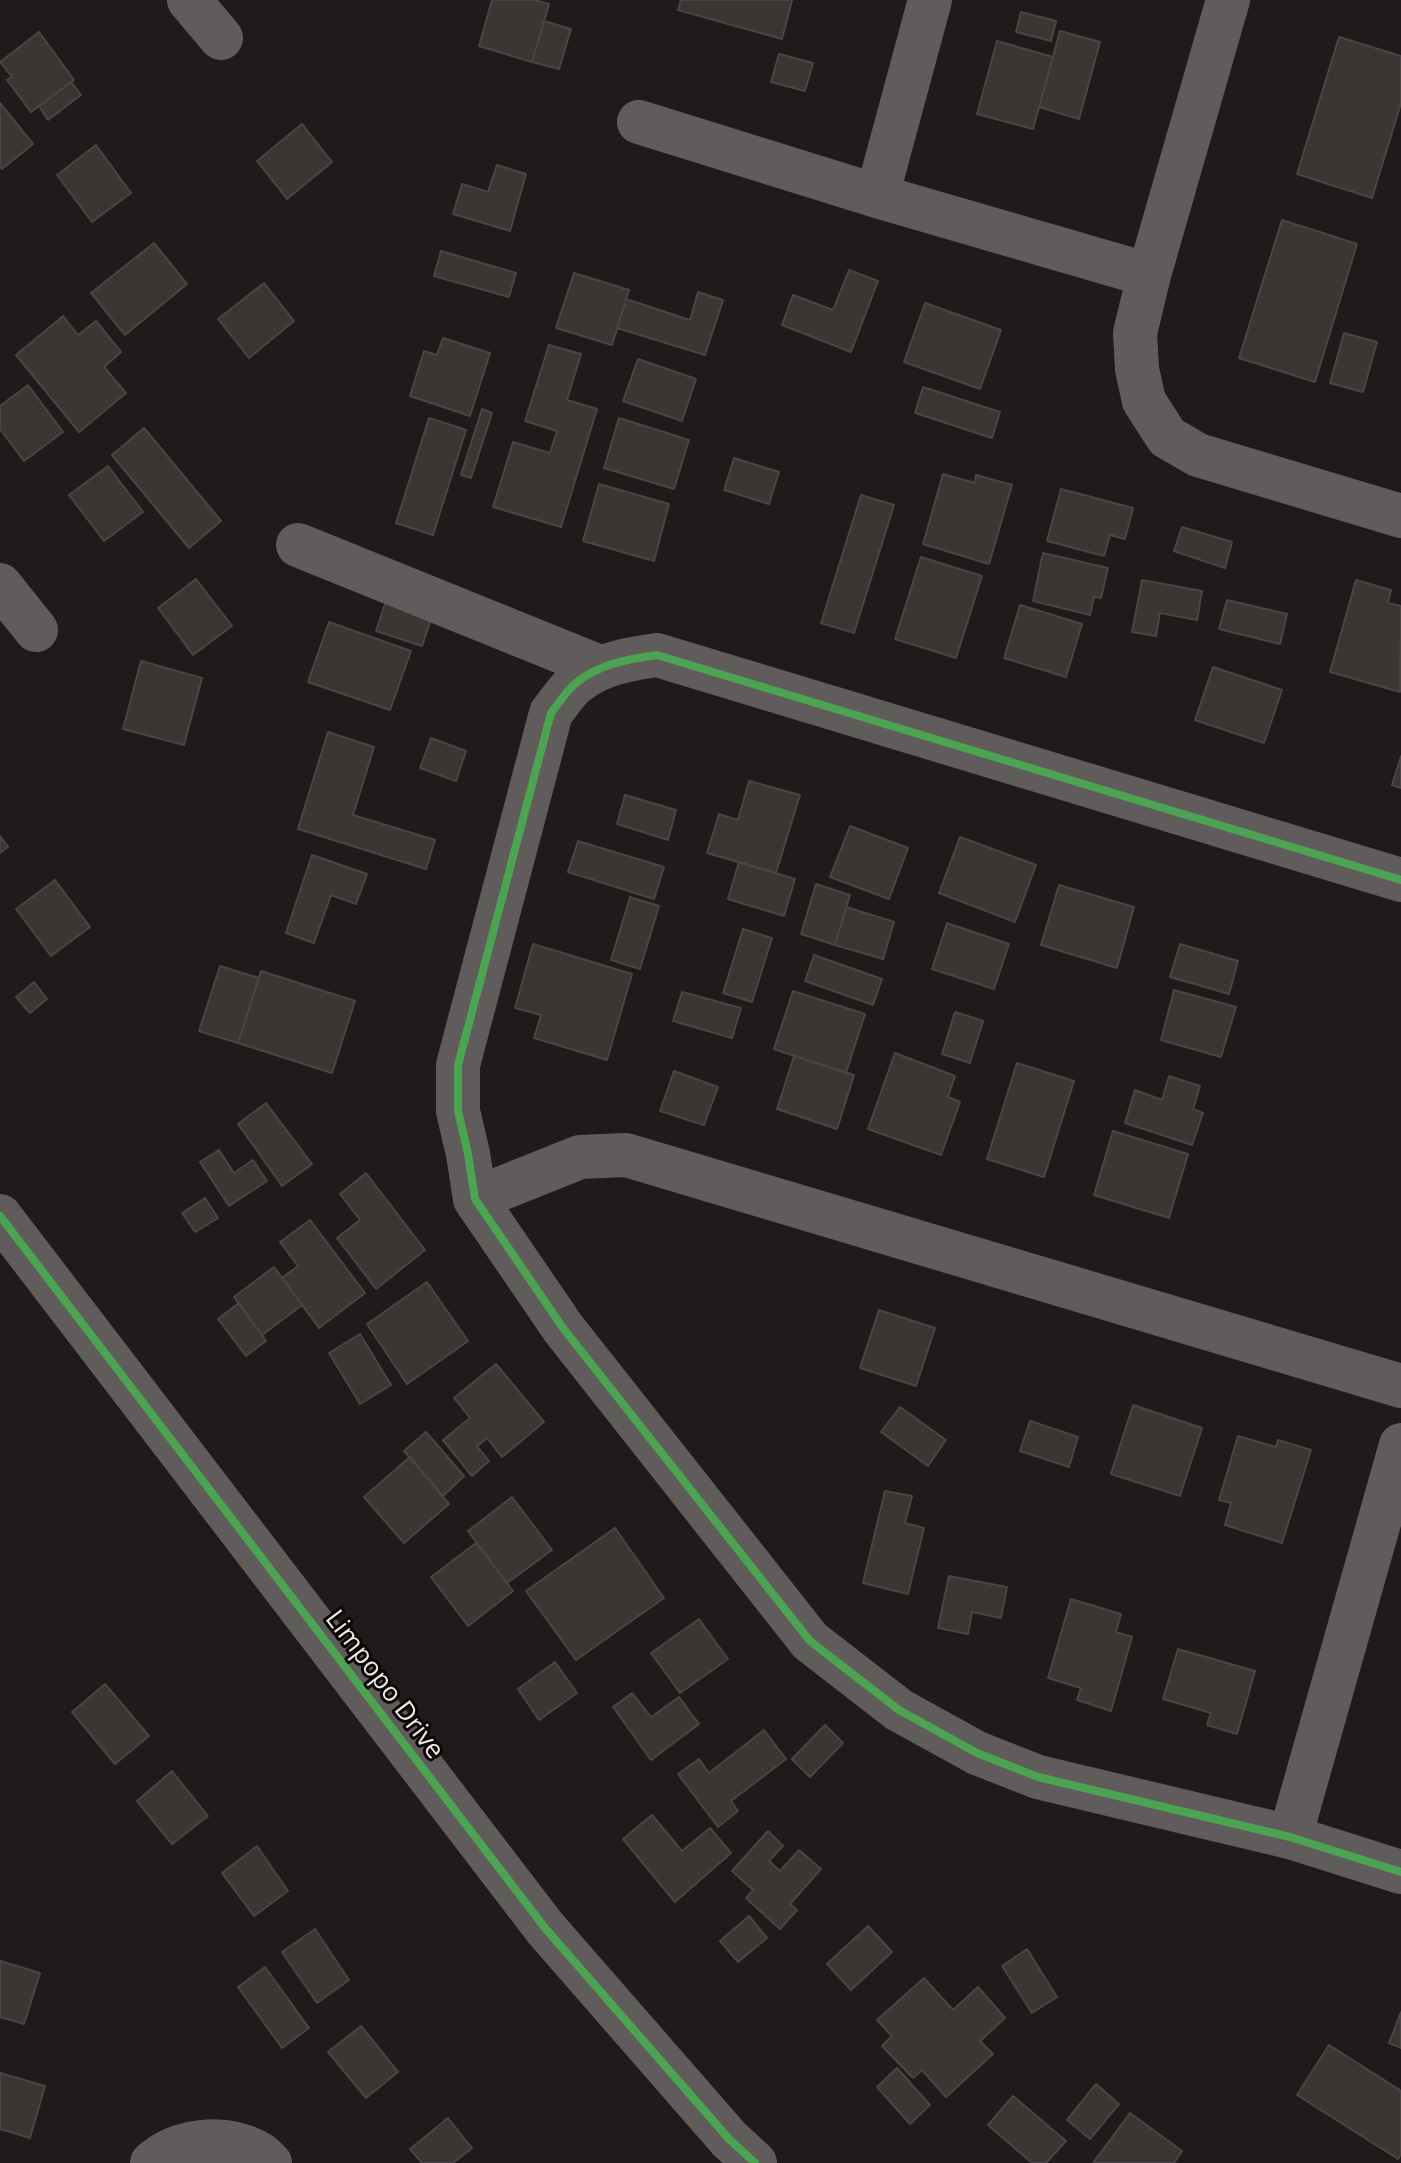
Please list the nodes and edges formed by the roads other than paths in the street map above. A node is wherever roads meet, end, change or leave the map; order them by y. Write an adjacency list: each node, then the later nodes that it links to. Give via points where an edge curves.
1 (189, 0): 4 (street)
2 (930, 0): 6 (street)
3 (1228, 0): 7 (street)
4 (221, 38)
5 (639, 122): 6 (street)
6 (877, 196): 7 (street)
7 (1149, 275): 8 (street, via 1135,333 1137,369 1144,401 1167,437 1198,455)
8 (1401, 516)
9 (298, 545): 12 (street)
10 (0, 585): 11 (street)
11 (36, 630)
12 (602, 668): 13 (street, via 657,655); 14 (street, via 575,683 551,713 458,1065 458,1111)
13 (1401, 880)
14 (475, 1199): 16 (street, via 580,1157 626,1155); 18 (street, via 563,1328 810,1641 899,1710 977,1753 1038,1777)
15 (0, 1216): 22 (street, Limpopo Drive, via 545,1928)
16 (1401, 1386)
17 (1401, 1445): 18 (street)
18 (1290, 1837): 19 (street)
19 (1401, 1872)
20 (152, 2163): 21 (street, via 198,2142 237,2144 258,2151)
21 (270, 2163)
22 (755, 2163)

